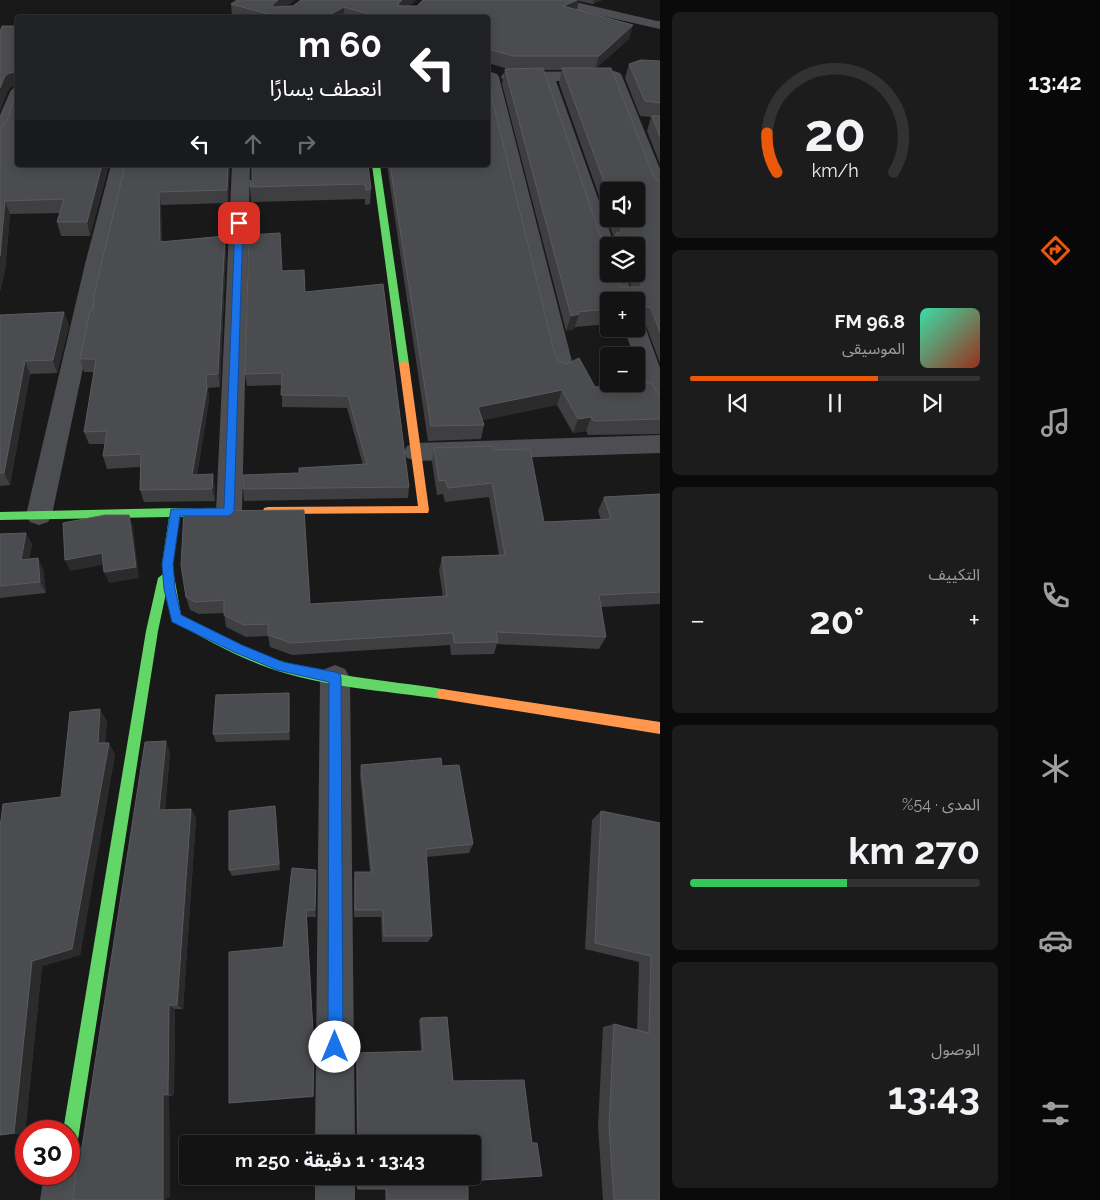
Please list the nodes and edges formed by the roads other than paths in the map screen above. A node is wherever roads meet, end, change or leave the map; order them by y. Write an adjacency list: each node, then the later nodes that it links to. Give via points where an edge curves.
1 (548, 0): 3 (street)
2 (649, 8): 3 (street)
3 (658, 28)
4 (629, 69): 5 (street, via 620,70)
5 (614, 76): 7 (street); 10 (street)
6 (490, 77): 7 (street)
7 (547, 77): 17 (street)
8 (490, 81): 19 (street)
9 (15, 85): 12 (street)
10 (632, 122): 11 (street); 16 (street)
11 (651, 124)
12 (0, 135)
13 (119, 167): 26 (street)
14 (241, 167): 25 (street)
15 (376, 167): 22 (street)
16 (660, 190)
17 (602, 237)
18 (637, 337): 20 (street)
19 (563, 369)
20 (660, 400)
21 (660, 444): 22 (street)
22 (416, 452): 23 (street, via 424,510)
23 (258, 511)
24 (175, 512): 25 (street); 26 (street); 28 (street)
25 (234, 512)
26 (39, 515): 27 (street)
27 (0, 516)
28 (167, 564): 29 (street, via 176,618 282,667); 31 (street, via 152,631)
29 (335, 678): 30 (street); 32 (street)
30 (660, 728)
31 (73, 1120)
32 (335, 1135)
33 (62, 1185): 35 (street)
34 (335, 1185): 36 (street)
35 (60, 1200)
36 (335, 1200)

